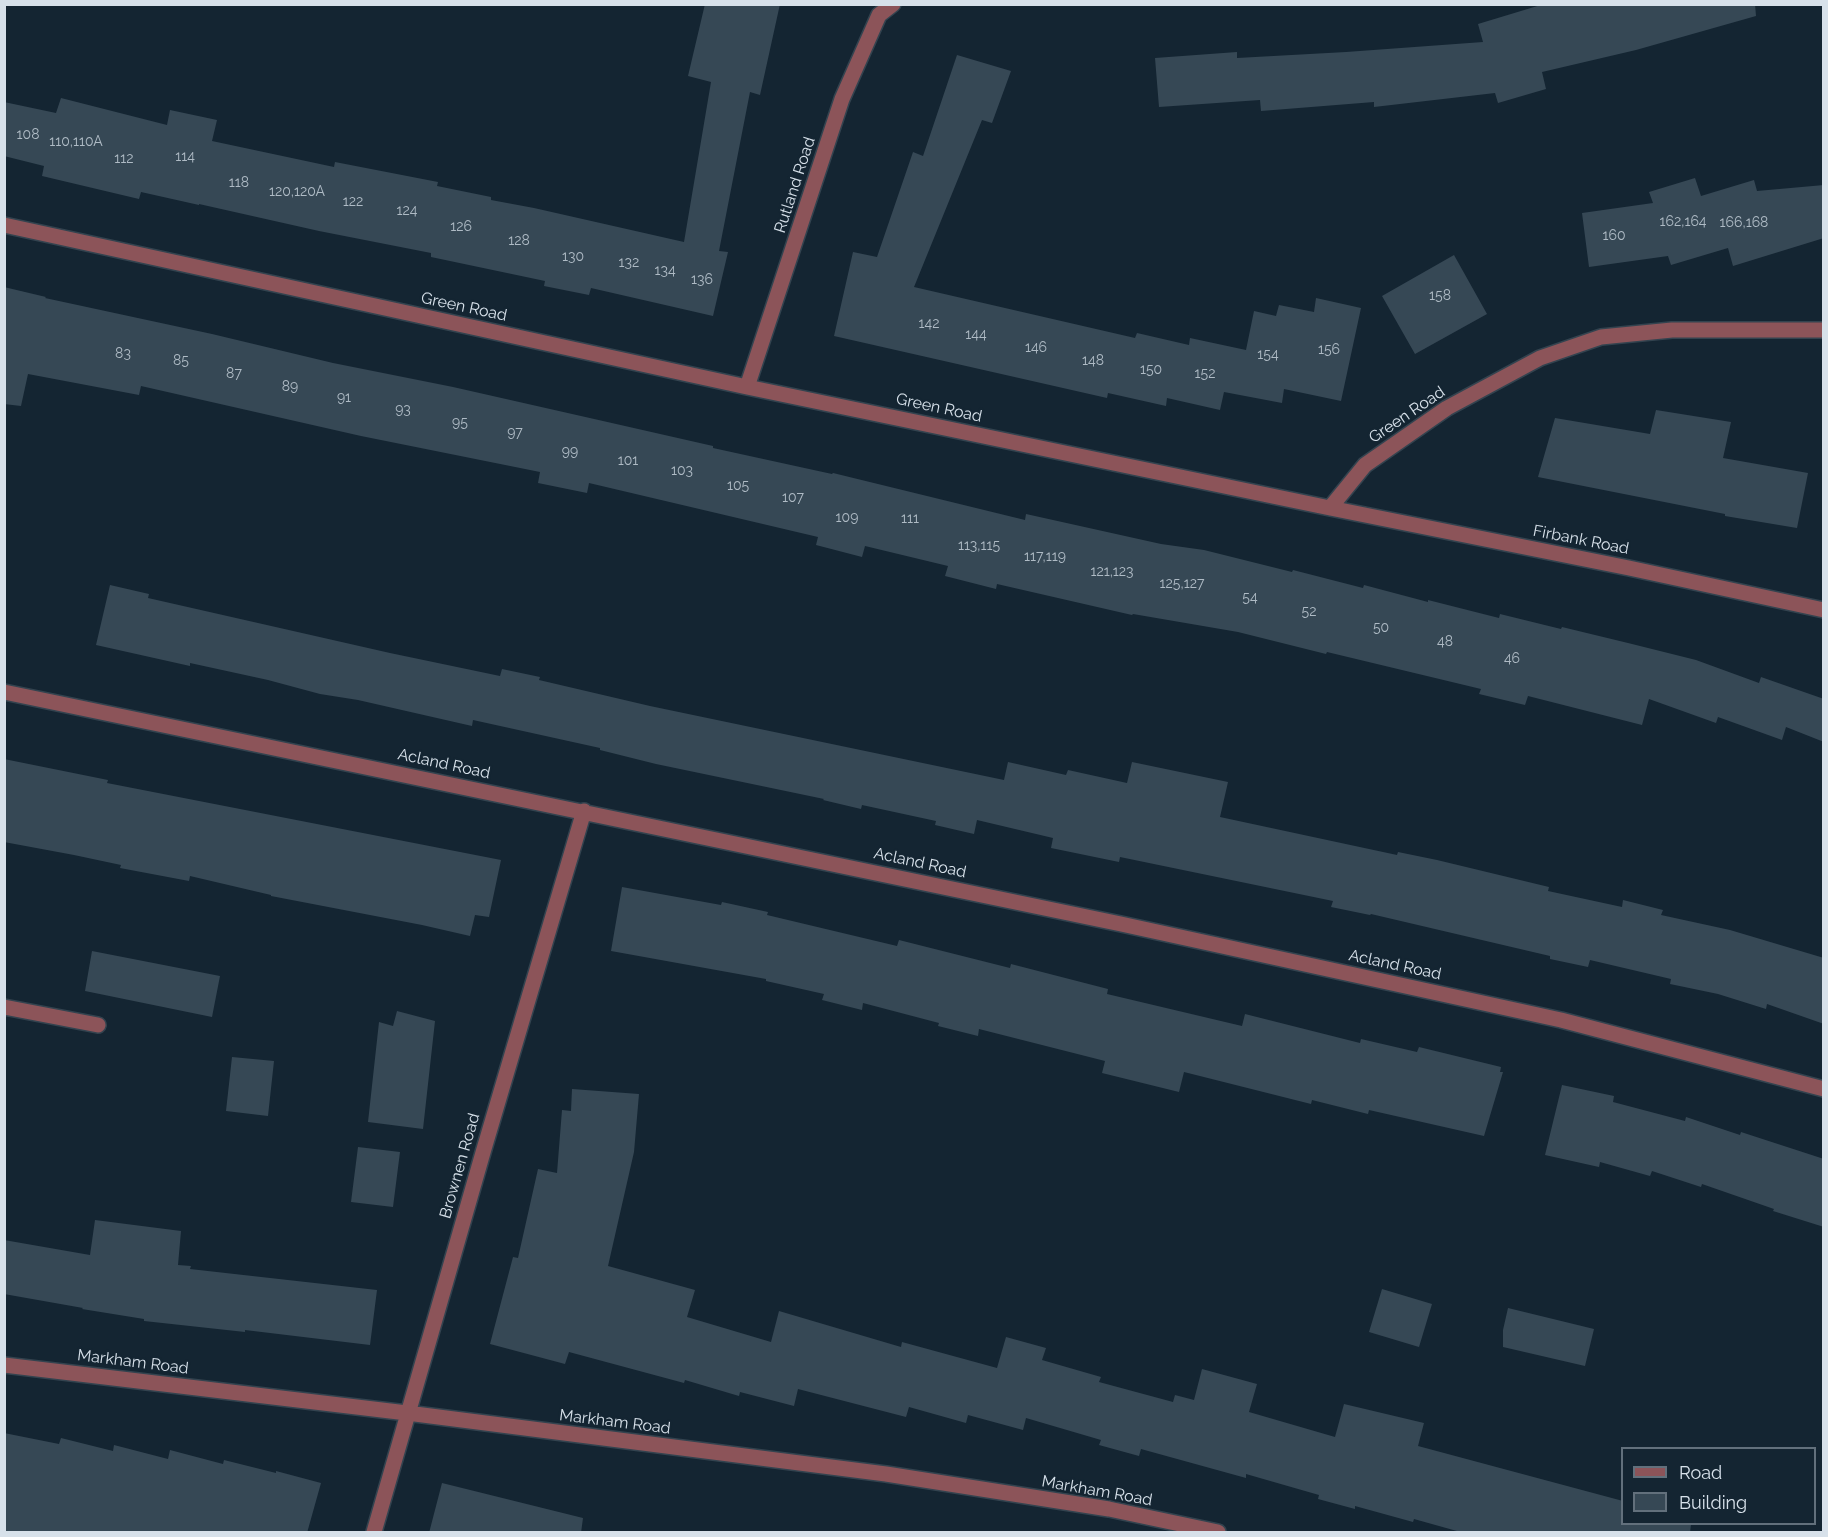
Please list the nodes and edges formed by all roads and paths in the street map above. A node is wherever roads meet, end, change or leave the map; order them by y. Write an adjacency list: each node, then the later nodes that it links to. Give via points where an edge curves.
1 (893, 4): 2 (street, Rutland Road)
2 (874, 10): 5 (street, Rutland Road)
3 (4, 225): 5 (street, Green Road)
4 (1824, 330): 6 (street, Green Road, via 1671,330 1601,337 1540,358 1447,408 1365,465)
5 (747, 387): 6 (street, Green Road)
6 (1330, 508): 7 (street, Firbank Road)
7 (1824, 610)
8 (4, 692): 9 (street, Acland Road)
9 (584, 811): 12 (street, Acland Road, via 1562,1020); 14 (street, Brownen Road)
10 (4, 1007): 11 (street)
11 (98, 1025)
12 (1824, 1089)
13 (4, 1365): 14 (street, Markham Road)
14 (407, 1413): 15 (street, Brownen Road); 16 (street, Markham Road, via 886,1474 1109,1509)
15 (374, 1533)
16 (1218, 1533)

